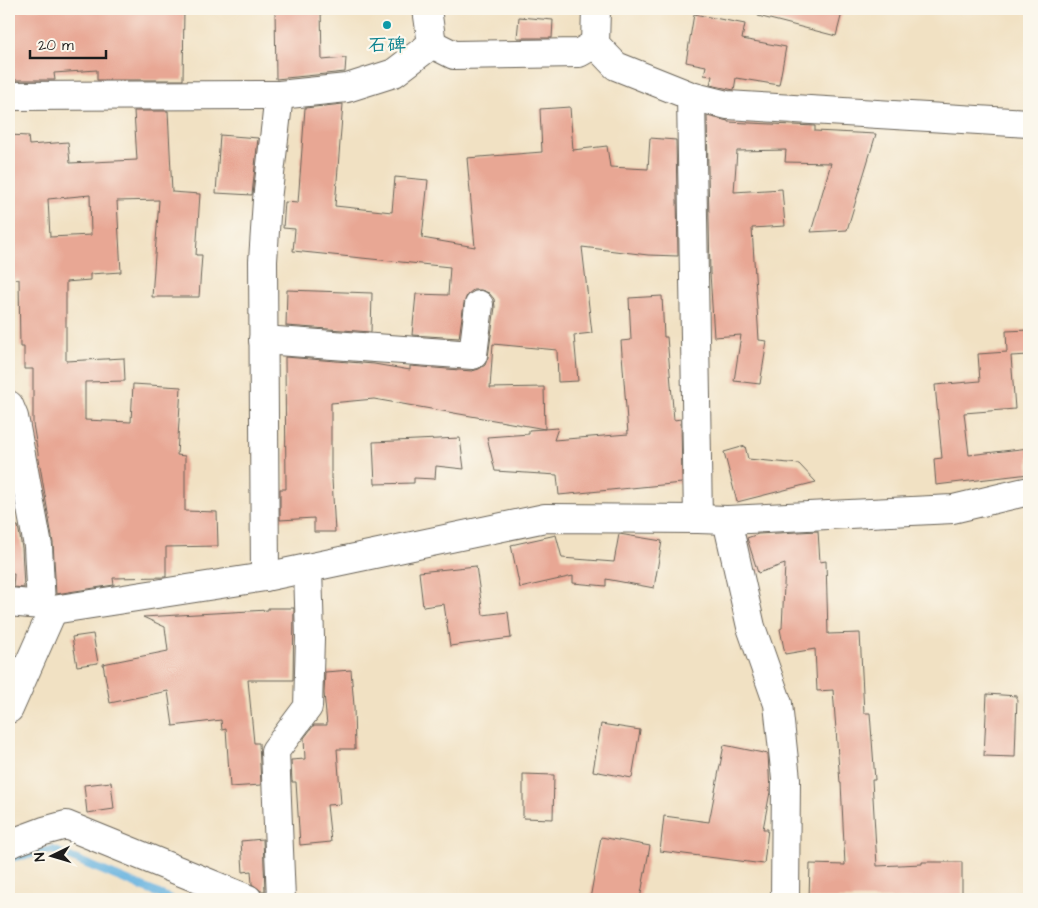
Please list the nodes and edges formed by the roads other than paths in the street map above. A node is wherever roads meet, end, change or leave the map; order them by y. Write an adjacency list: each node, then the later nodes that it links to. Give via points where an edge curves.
1 (427, 9): 3 (street)
2 (596, 9): 4 (street)
3 (432, 44): 4 (street, via 454,55 579,53); 5 (street, via 394,73 347,88)
4 (595, 44): 7 (street, via 616,66)
5 (279, 95): 6 (street); 10 (street, via 263,261)
6 (9, 96)
7 (690, 96): 8 (street, via 727,105); 13 (street)
8 (1029, 123)
9 (479, 305): 10 (street, via 473,355)
10 (263, 340): 16 (street)
11 (9, 404): 18 (street, via 14,417)
12 (1029, 491): 14 (street, via 953,509)
13 (698, 519): 14 (street); 15 (street, via 544,518)
14 (727, 520): 23 (street, via 751,627 778,704 786,779)
15 (308, 568): 16 (street); 22 (street, via 308,707 275,751)
16 (265, 577): 18 (street)
17 (9, 602): 18 (street)
18 (47, 607): 19 (street)
19 (9, 709)
20 (9, 844): 21 (street, via 66,825)
21 (248, 899)
22 (282, 899)
23 (785, 899)

